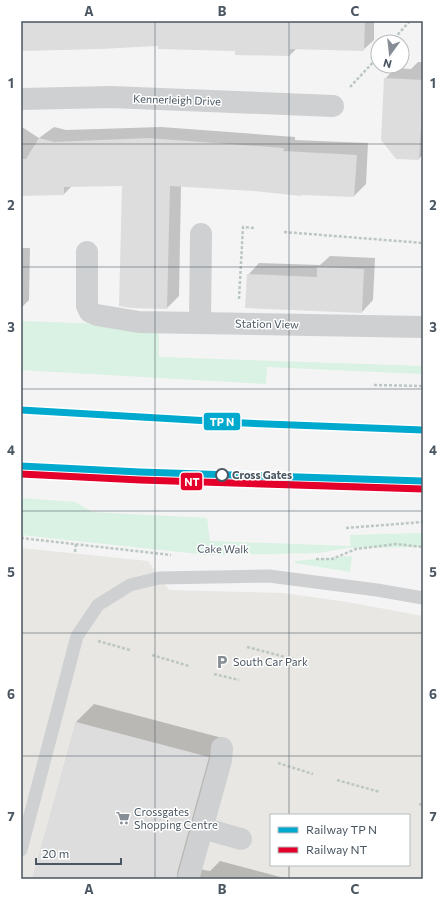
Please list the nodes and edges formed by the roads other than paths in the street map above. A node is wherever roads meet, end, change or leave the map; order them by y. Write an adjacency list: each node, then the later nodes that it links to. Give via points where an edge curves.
1 (21, 99): 2 (street, Kennerleigh Drive, via 111,97)
2 (333, 106)
3 (201, 234): 5 (street)
4 (87, 252): 5 (street, Station View, via 87,306 90,312 139,322)
5 (200, 323): 6 (street, Station View)
6 (423, 327)
7 (423, 598): 11 (lane, via 269,576 159,578 130,585 98,605 78,636)
8 (222, 748): 9 (street)
9 (202, 828): 10 (street); 12 (street)
10 (241, 839)
11 (21, 850)
12 (189, 876)

